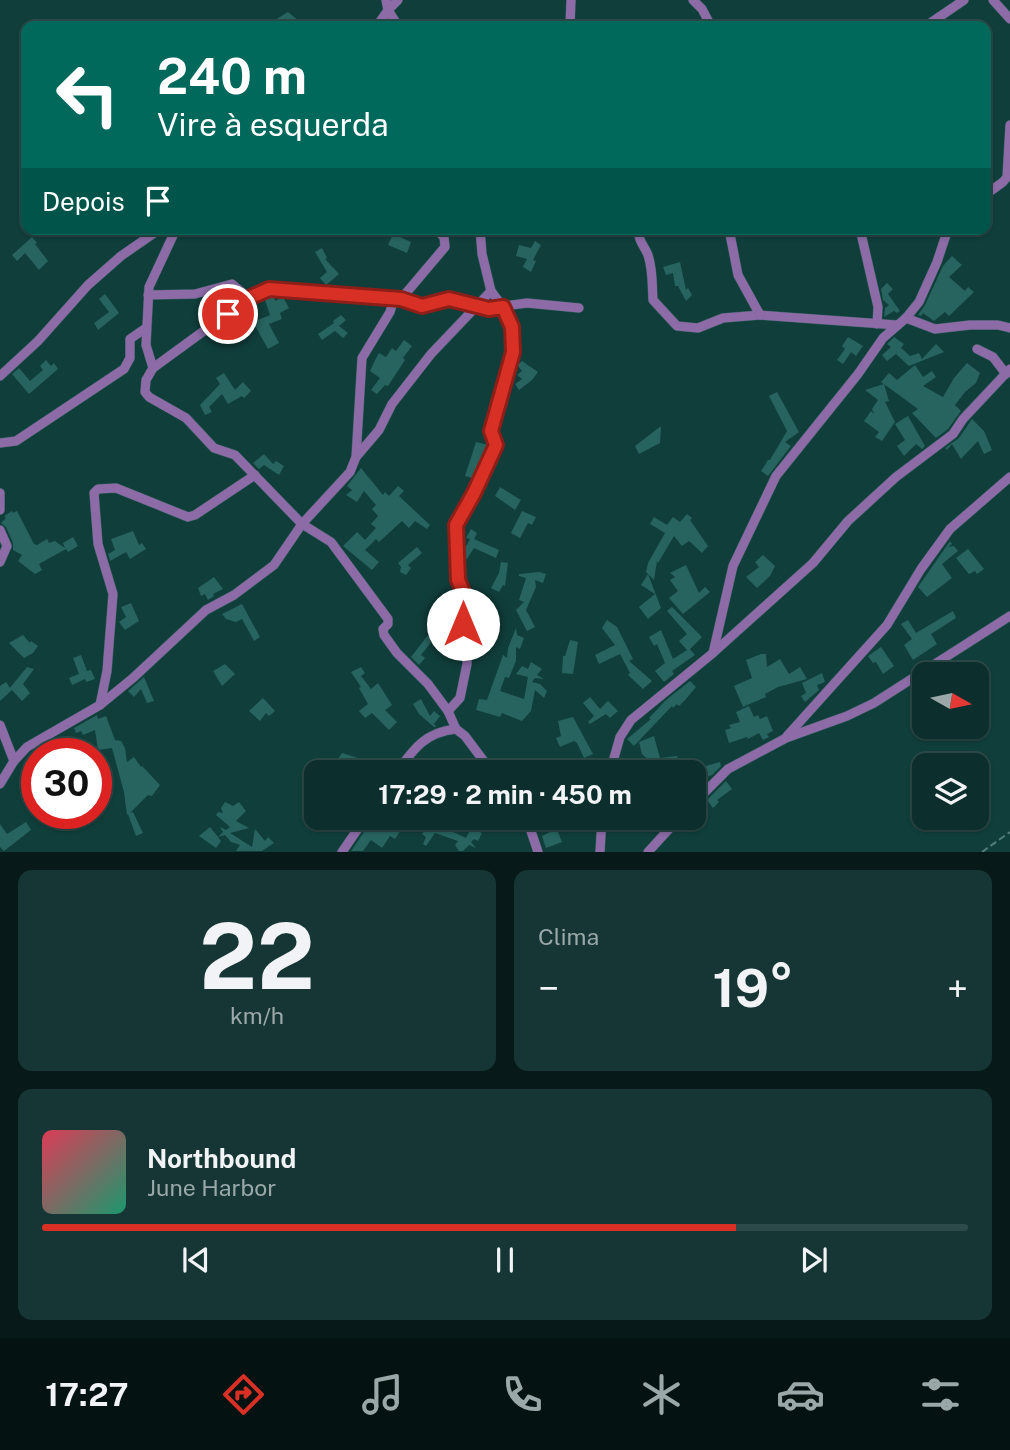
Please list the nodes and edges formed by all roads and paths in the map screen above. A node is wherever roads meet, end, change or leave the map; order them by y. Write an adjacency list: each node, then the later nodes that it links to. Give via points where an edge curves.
1 (398, 0): 7 (street)
2 (570, 0): 12 (street)
3 (693, 0): 8 (street)
4 (709, 0): 8 (street)
5 (964, 0): 14 (street)
6 (993, 0): 9 (street)
7 (387, 5): 10 (street); 11 (street)
8 (702, 9): 13 (street)
9 (1010, 19)
10 (379, 21)
11 (395, 21)
12 (570, 21)
13 (708, 21)
14 (933, 21)
15 (1010, 125): 16 (street, via 1007,177)
16 (991, 191)
17 (151, 235): 41 (street, via 88,285)
18 (173, 235): 26 (street)
19 (442, 235): 28 (street, via 445,247)
20 (480, 235): 25 (street)
21 (639, 235): 32 (street, via 654,285 653,300 677,326 698,328 723,318)
22 (730, 235): 32 (street, via 738,275)
23 (861, 235): 34 (street, via 878,307)
24 (946, 235): 33 (street, via 924,292)
25 (491, 291): 29 (street); 30 (street)
26 (148, 295): 27 (street, via 195,294 232,284); 36 (street)
27 (249, 298): 28 (street, via 274,289); 39 (street)
28 (398, 299): 29 (street, via 422,306 449,299); 44 (street, via 362,358)
29 (477, 307): 30 (street); 44 (street, via 431,354)
30 (503, 307): 31 (street, via 527,303); 55 (street, via 512,327 513,352 491,431 496,445 456,525 458,580 467,601 463,624 467,664 460,698)
31 (579, 308)
32 (760, 315): 34 (street)
33 (906, 318): 35 (street); 37 (street, via 935,329)
34 (877, 324): 35 (street)
35 (897, 325): 53 (street, via 776,476 733,566)
36 (146, 328): 39 (street); 42 (street, via 130,339 130,358 124,369 16,441)
37 (1010, 328)
38 (977, 349): 40 (street, via 993,356)
39 (153, 369): 45 (street, via 144,388 149,397 186,418 214,448 235,455)
40 (1008, 371): 53 (street, via 953,434 896,477 848,521 813,563)
41 (0, 376)
42 (3, 443): 43 (street)
43 (0, 454)
44 (356, 457): 49 (street, via 350,472)
45 (255, 475): 49 (street); 54 (street, via 188,517 117,488 94,493 98,544 113,594)
46 (1010, 477): 58 (street, via 950,529 887,625)
47 (0, 493): 48 (street)
48 (0, 510)
49 (302, 524): 54 (street, via 274,565 206,610); 55 (street, via 340,552 388,619 384,635)
50 (0, 530): 51 (street, via 7,546)
51 (0, 562)
52 (1010, 616): 58 (street, via 874,703)
53 (713, 653): 61 (street, via 631,720)
54 (100, 705): 62 (street, via 35,741)
55 (448, 711): 57 (street)
56 (0, 725): 62 (street)
57 (456, 729): 59 (street, via 435,733); 60 (street)
58 (786, 738): 64 (street, via 728,769)
59 (405, 760)
60 (483, 760)
61 (614, 760)
62 (14, 761): 63 (street)
63 (0, 784)
64 (706, 791)
65 (357, 830): 70 (street)
66 (531, 830): 71 (street)
67 (601, 830): 72 (street)
68 (668, 830): 73 (street)
69 (1010, 832): 74 (path)
70 (342, 852)
71 (538, 852)
72 (600, 852)
73 (648, 852)
74 (982, 852)

